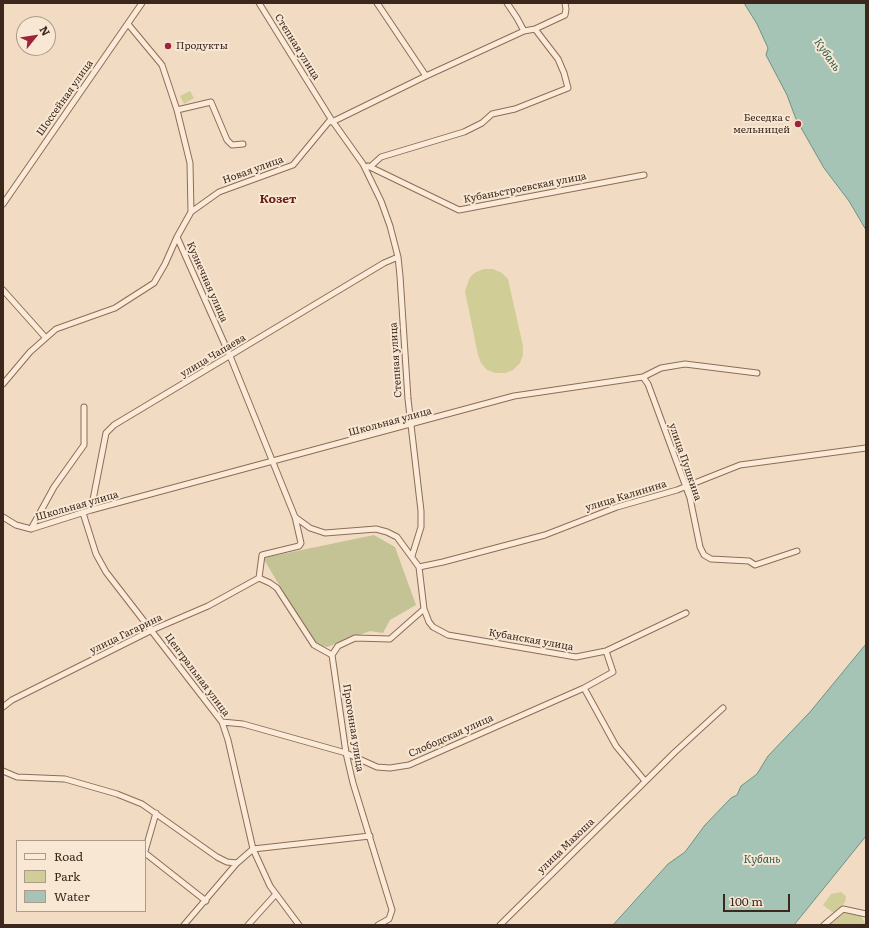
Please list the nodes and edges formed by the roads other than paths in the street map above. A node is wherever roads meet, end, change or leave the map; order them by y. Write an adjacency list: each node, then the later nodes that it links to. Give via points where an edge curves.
1 (142, 3): 6 (street, Шоссейная улица)
2 (259, 3): 11 (street, Степная улица)
3 (377, 3): 9 (street)
4 (507, 3): 8 (street)
5 (564, 3): 7 (street, via 564,15)
6 (128, 24): 10 (street, via 162,65); 16 (street, Шоссейная улица)
7 (535, 29): 8 (street); 14 (street, via 558,59 568,88 515,109 492,114 482,123 464,132 381,157)
8 (524, 31): 9 (street)
9 (426, 76): 11 (street)
10 (177, 110): 12 (street, via 210,102 227,140 232,145); 17 (street, via 190,163)
11 (332, 120): 13 (street, Степная улица); 17 (street, Новая улица, via 293,165 219,192)
12 (243, 144)
13 (363, 164): 14 (street, Кубаньстроевская улица); 19 (street, Степная улица, via 381,200)
14 (370, 167): 15 (street, Кубаньстроевская улица, via 459,210)
15 (644, 175)
16 (3, 204)
17 (191, 212): 18 (street, Кузнечная улица)
18 (177, 237): 21 (street, via 154,283 115,308 56,329); 22 (street, Кузнечная улица)
19 (398, 257): 22 (street, улица Чапаева); 27 (street, Степная улица)
20 (3, 290): 21 (street)
21 (45, 337): 25 (street)
22 (230, 356): 29 (street, Кузнечная улица); 31 (street, улица Чапаева, via 114,425 106,433)
23 (757, 373): 24 (street, Школьная улица, via 685,364 662,368)
24 (642, 378): 27 (street, Школьная улица, via 514,396); 30 (street, улица Пушкина, via 648,384)
25 (3, 384)
26 (84, 407): 35 (street, via 84,445 54,487)
27 (410, 426): 29 (street, Школьная улица); 37 (street, Степная улица, via 421,527)
28 (866, 448): 30 (street, улица Калинина, via 740,465)
29 (274, 462): 31 (street, Школьная улица); 34 (street, Кузнечная улица)
30 (685, 486): 36 (street, улица Пушкина, via 704,555 711,559 749,561 755,565); 38 (street, улица Калинина, via 616,507 539,537)
31 (91, 510): 32 (street, Школьная улица)
32 (83, 513): 35 (street, Школьная улица); 42 (street, Центральная улица, via 96,554 106,572)
33 (3, 517): 35 (street, via 16,525)
34 (295, 517): 37 (street, via 310,528 325,533 376,529 387,532 397,537); 39 (street, Кузнечная улица, via 299,546 262,555)
35 (32, 529)
36 (797, 551)
37 (412, 556): 38 (street)
38 (418, 567): 40 (street, Кубанская улица)
39 (259, 578): 42 (street, улица Гагарина, via 208,606); 44 (street, via 277,588 316,648)
40 (424, 609): 43 (street, Кубанская улица, via 433,627 448,635 576,657); 44 (street, via 390,639 355,638 338,646)
41 (686, 614): 43 (street, Кубанская улица)
42 (152, 630): 46 (street, улица Гагарина, via 12,700); 48 (street, Центральная улица)
43 (606, 652): 45 (street, Слободская улица, via 613,672)
44 (332, 655): 49 (street, Прогонная улица)
45 (584, 688): 49 (street, Слободская улица, via 409,764 390,768 377,767); 51 (street, via 616,746)
46 (3, 707)
47 (723, 708): 51 (street, улица Махоша)
48 (222, 722): 49 (street, Слободская улица, via 243,724); 55 (street, Центральная улица)
49 (346, 753): 53 (street, Прогонная улица)
50 (3, 771): 52 (street, via 17,778 65,779 117,794)
51 (645, 781): 65 (street, улица Махоша)
52 (156, 813): 54 (street); 57 (street, via 217,857)
53 (370, 836): 55 (street); 64 (street, Прогонная улица, via 392,910 389,918)
54 (146, 848)
55 (253, 849): 57 (street); 58 (street, Центральная улица)
56 (146, 853): 59 (street)
57 (237, 863): 59 (street)
58 (276, 894): 62 (street); 63 (street, Центральная улица)
59 (206, 901): 61 (street)
60 (866, 914): 66 (street, via 843,909)
61 (184, 925)
62 (248, 925)
63 (299, 925)
64 (378, 925)
65 (500, 925)
66 (824, 925)

